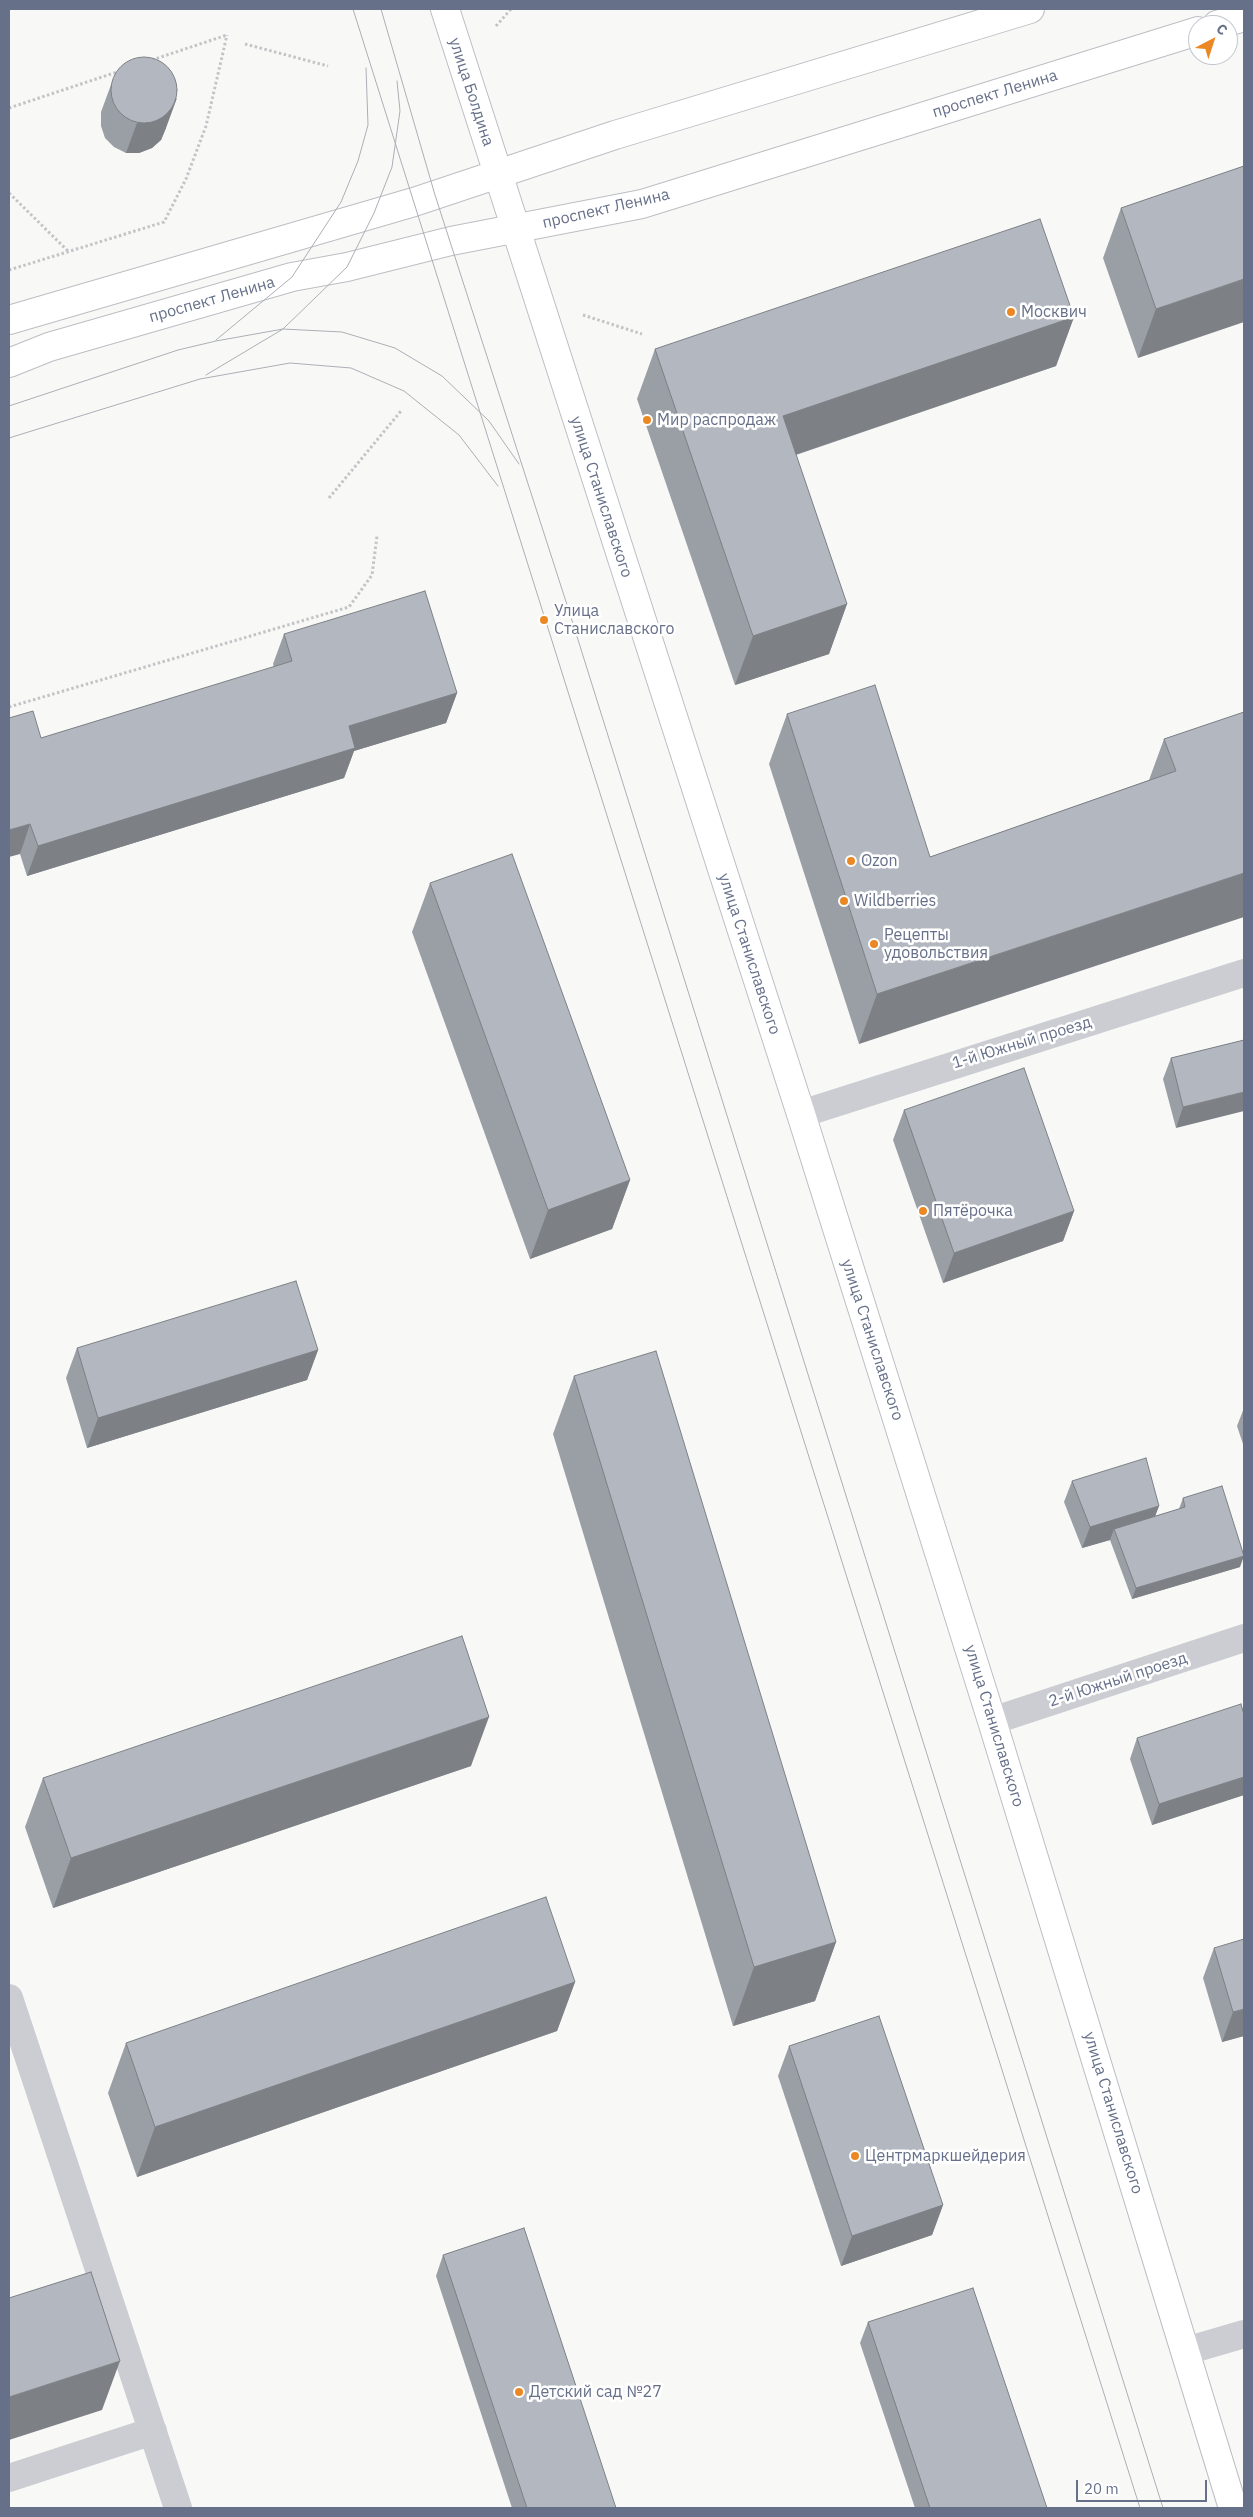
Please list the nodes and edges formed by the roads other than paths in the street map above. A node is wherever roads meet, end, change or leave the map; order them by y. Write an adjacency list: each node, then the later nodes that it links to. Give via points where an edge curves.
1 (445, 9): 4 (main road, улица Болдина)
2 (1030, 9): 4 (main road, via 615,135)
3 (1188, 34): 5 (main road, проспект Ленина, via 642,204)
4 (498, 176): 5 (main road, улица Станиславского); 6 (main road)
5 (515, 230): 7 (main road, проспект Ленина, via 292,276 49,347); 9 (main road, улица Станиславского)
6 (9, 320)
7 (9, 363)
8 (1244, 973): 9 (street, 1-й Южный проезд)
9 (801, 1114): 11 (main road, улица Станиславского)
10 (1244, 1638): 11 (street, 2-й Южный проезд)
11 (992, 1721): 14 (main road, улица Станиславского)
12 (9, 1998): 15 (street)
13 (1244, 2334): 14 (street)
14 (1186, 2351): 18 (main road, улица Станиславского)
15 (152, 2431): 16 (street); 17 (street)
16 (9, 2478)
17 (178, 2508)
18 (1233, 2508)

